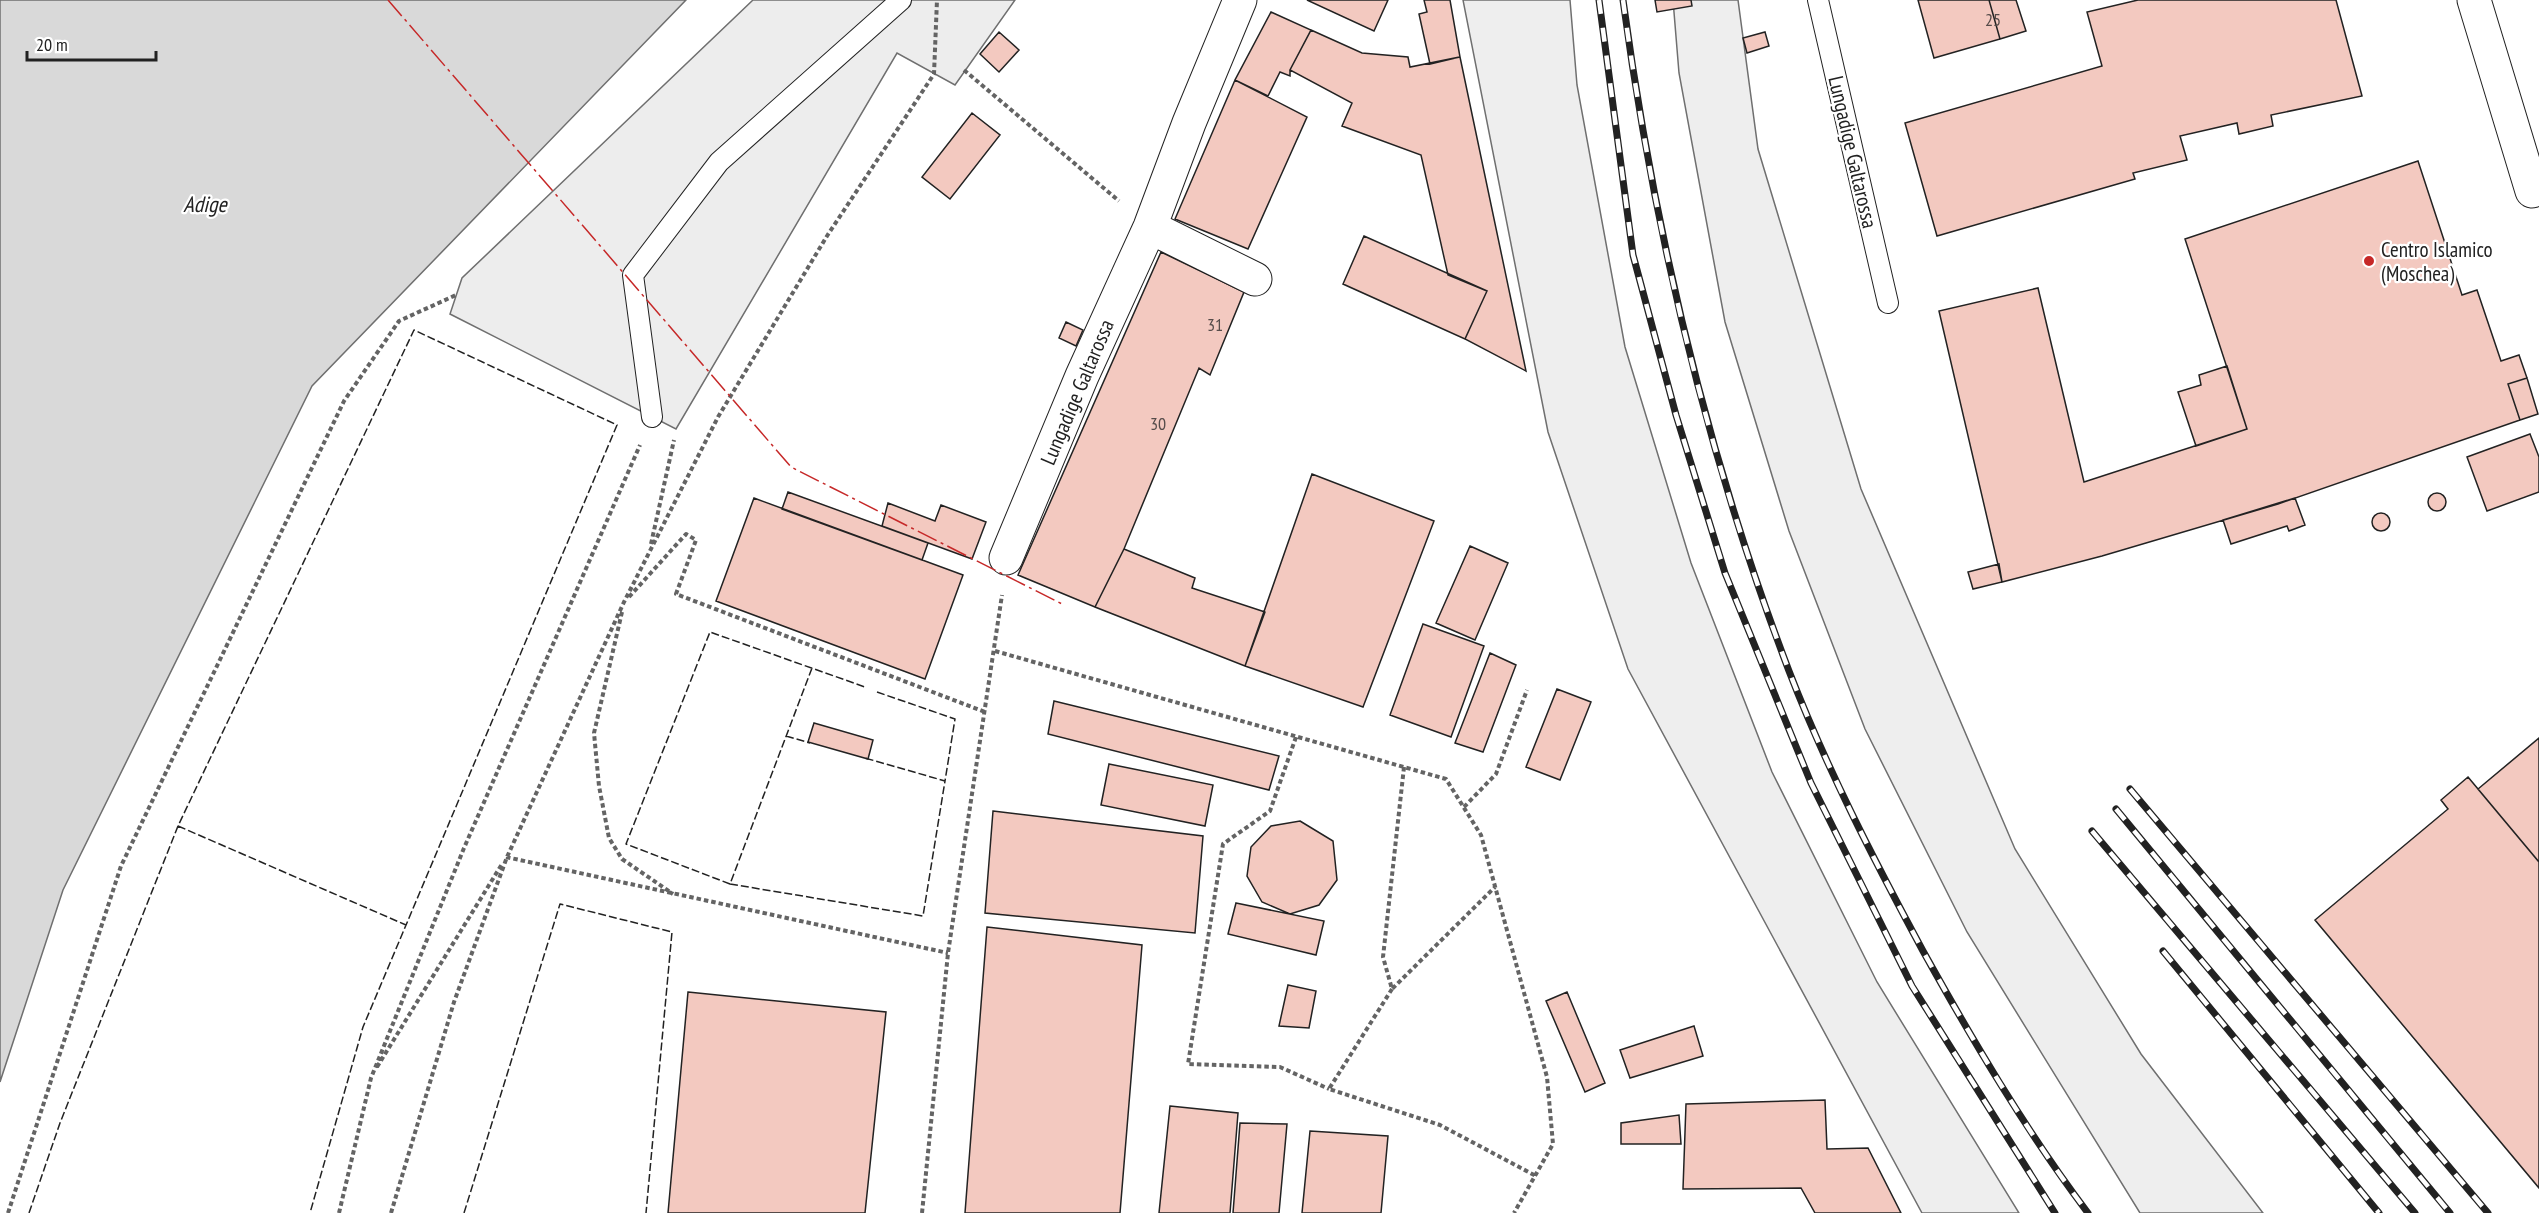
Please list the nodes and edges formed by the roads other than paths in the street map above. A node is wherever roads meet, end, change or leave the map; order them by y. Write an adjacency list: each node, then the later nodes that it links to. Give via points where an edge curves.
1 (901, 0): 9 (lane, via 719,162 633,275)
2 (1240, 0): 6 (street, Lungadige Galtarossa, via 1188,123)
3 (1818, 0): 8 (lane, Lungadige Galtarossa)
4 (2474, 0): 5 (street)
5 (2532, 192)
6 (1150, 227): 7 (street); 10 (street, Lungadige Galtarossa)
7 (1255, 279)
8 (1888, 303)
9 (652, 417)
10 (1006, 558)

